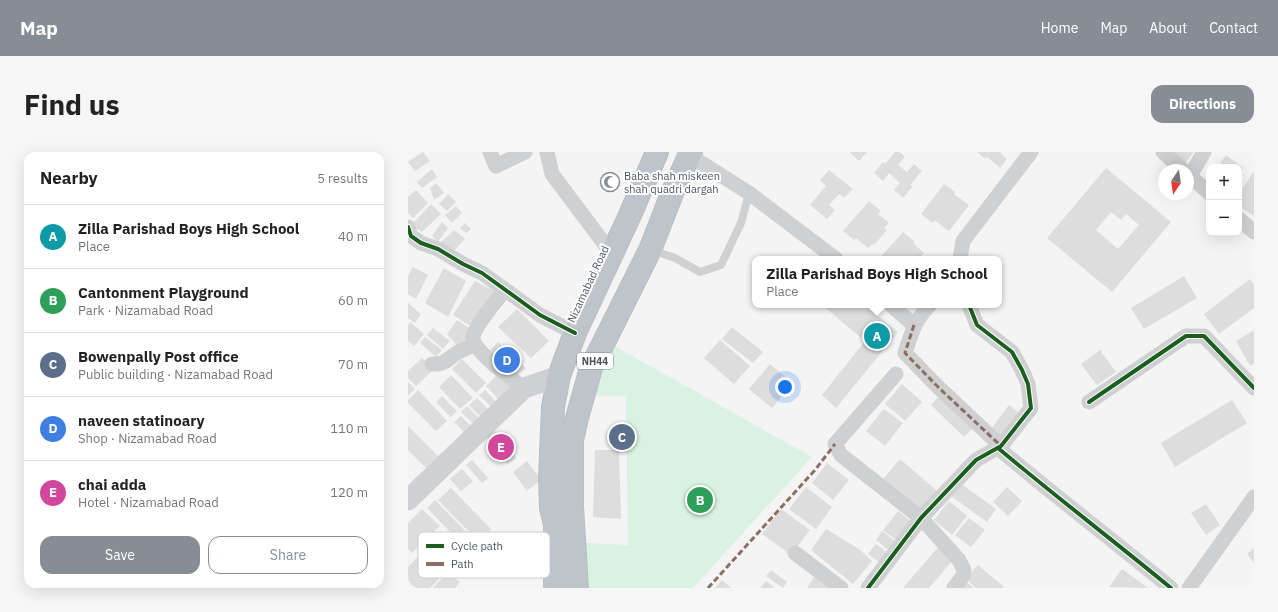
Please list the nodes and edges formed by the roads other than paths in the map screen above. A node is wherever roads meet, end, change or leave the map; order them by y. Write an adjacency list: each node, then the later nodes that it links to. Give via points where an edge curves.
1 (490, 152): 2 (street, via 496,166)
2 (525, 152)
3 (547, 152): 18 (street, via 552,174)
4 (657, 152): 18 (highway, Nizamabad Road / NH44)
5 (1031, 152): 20 (street, via 963,241)
6 (1164, 152): 9 (street)
7 (1204, 152): 10 (street)
8 (688, 153): 13 (street); 17 (highway, NH44)
9 (1177, 164)
10 (1194, 165)
11 (1194, 180): 12 (street)
12 (1206, 190)
13 (749, 192): 17 (lane, via 741,223 721,265 700,272 675,258); 19 (street)
14 (1242, 222): 16 (street)
15 (408, 227): 21 (street, via 411,236 421,243 438,249 482,273)
16 (1254, 232)
17 (650, 250): 40 (highway, NH44, via 591,368 572,440 572,506)
18 (612, 254): 26 (highway, Nizamabad Road / NH44)
19 (832, 256)
20 (960, 256)
21 (506, 290): 26 (street, via 540,315); 27 (street, via 482,320 474,334)
22 (894, 308): 25 (street)
23 (927, 308): 25 (street)
24 (970, 308): 34 (street, via 977,325 1012,352 1028,384 1031,408)
25 (914, 325): 34 (street, via 905,353)
26 (575, 333): 30 (highway, Nizamabad Road / NH44)
27 (475, 344): 28 (street, via 457,352 445,362); 31 (street, via 479,351)
28 (432, 364)
29 (896, 374): 37 (street, via 835,444 841,454)
30 (560, 376): 31 (main road); 39 (highway, Nizamabad Road / NH44, via 553,407 550,477 555,524)
31 (524, 388): 36 (main road)
32 (1254, 388): 33 (street, via 1204,336 1186,336)
33 (1089, 402)
34 (999, 447): 37 (street, via 976,460); 44 (street, via 1049,491)
35 (1254, 498): 45 (street)
36 (408, 500)
37 (921, 518): 42 (street); 43 (street, via 962,565 963,576)
38 (795, 553): 41 (street)
39 (555, 588)
40 (577, 588)
41 (841, 588)
42 (868, 588)
43 (954, 588)
44 (1171, 588)
45 (1189, 588)

